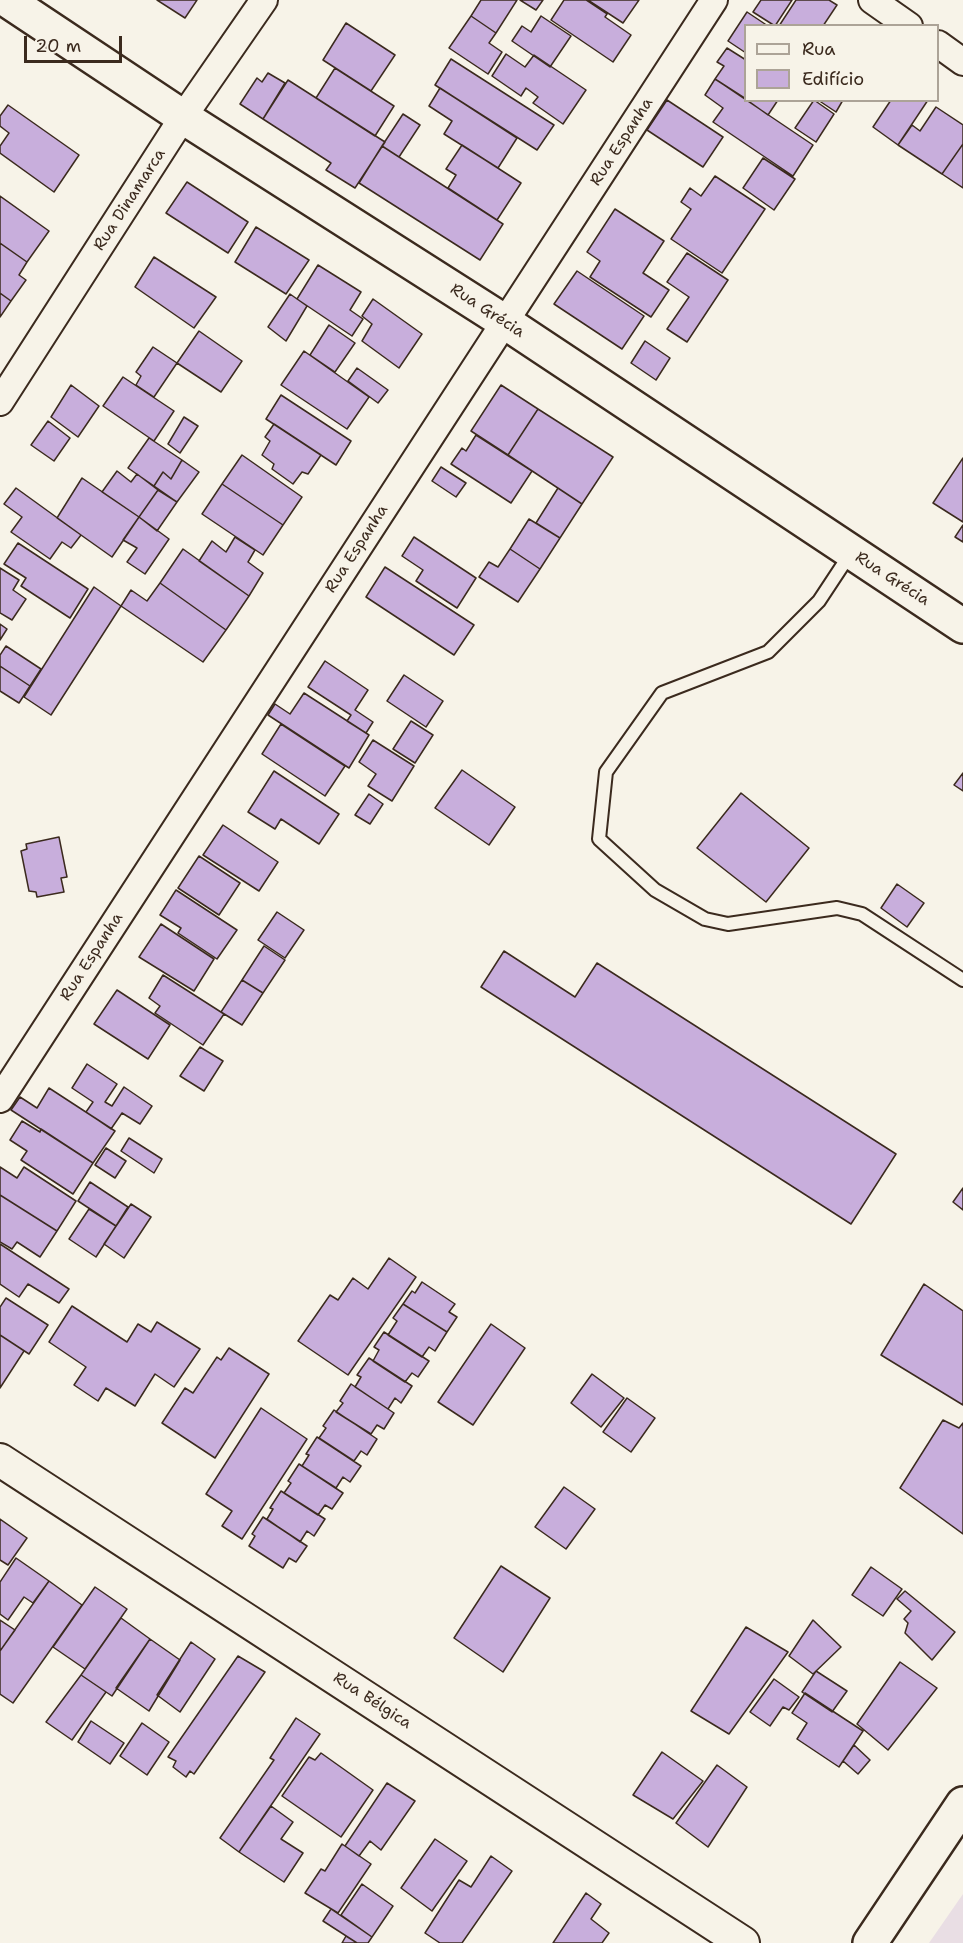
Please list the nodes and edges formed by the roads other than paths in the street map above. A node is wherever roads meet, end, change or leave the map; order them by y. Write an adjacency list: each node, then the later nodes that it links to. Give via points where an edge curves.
1 (7, 0): 8 (main road, Rua Grécia)
2 (264, 0): 8 (street, Rua Dinamarca)
3 (714, 0): 9 (street, Rua Espanha)
4 (872, 0): 5 (street)
5 (906, 24)
6 (939, 45): 7 (street)
7 (963, 62)
8 (183, 117): 9 (main road, Rua Grécia); 10 (street, Rua Dinamarca)
9 (505, 322): 11 (main road, Rua Grécia); 14 (street, Rua Espanha)
10 (0, 402)
11 (851, 552): 12 (main road, Rua Grécia); 13 (lane, via 819,601 768,652 662,693 606,772 599,839 655,890 705,919 728,924 837,908 862,914)
12 (963, 626)
13 (963, 980)
14 (0, 1099)
15 (0, 1460): 17 (street, Rua Bélgica)
16 (963, 1804): 18 (main road)
17 (743, 1943)
18 (870, 1943)

